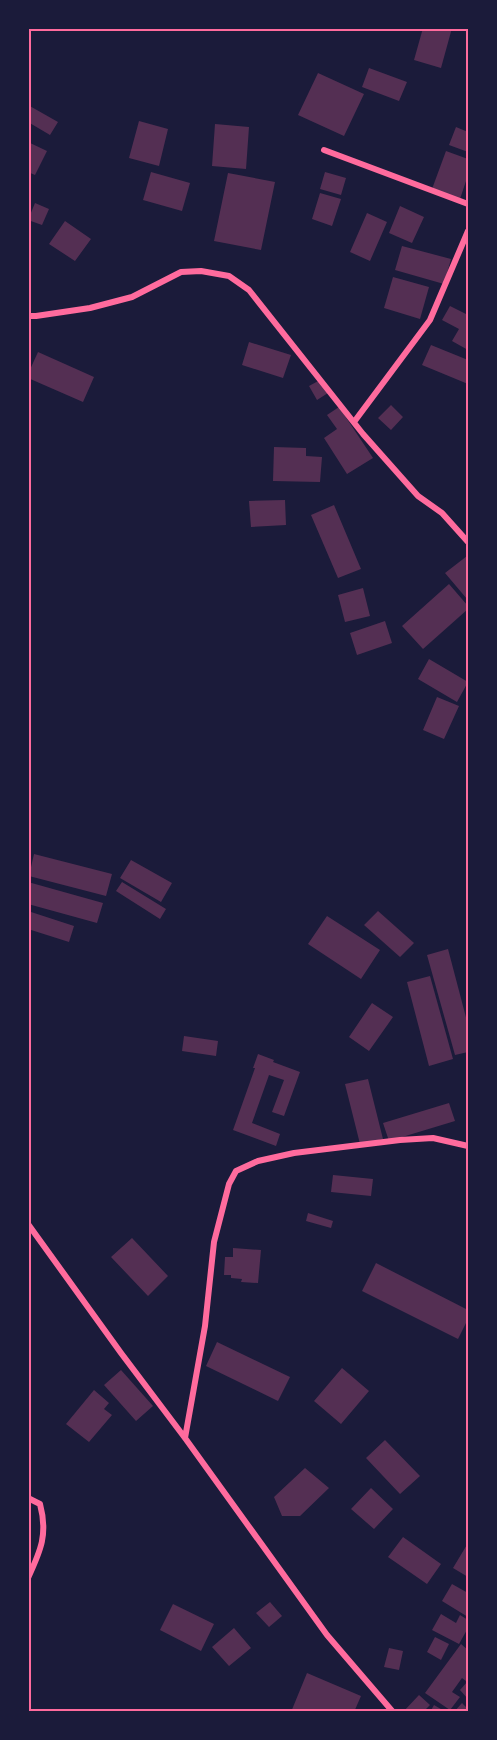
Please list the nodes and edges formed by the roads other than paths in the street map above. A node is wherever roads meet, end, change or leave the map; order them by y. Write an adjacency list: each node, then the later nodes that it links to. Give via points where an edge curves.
1 (324, 150): 2 (street)
2 (468, 204)
3 (468, 231): 5 (street, via 430,320)
4 (28, 316): 5 (street, via 90,308 132,297 181,272 229,276 249,290)
5 (354, 422): 6 (street, via 418,496 442,513)
6 (468, 542)
7 (468, 1146): 9 (street, via 433,1138 400,1140 294,1153 258,1161 236,1171 214,1242 205,1326)
8 (28, 1224): 9 (street)
9 (185, 1438): 12 (street, via 327,1635)
10 (28, 1498): 11 (street, via 40,1504 44,1518 41,1550)
11 (28, 1578)
12 (393, 1712)

